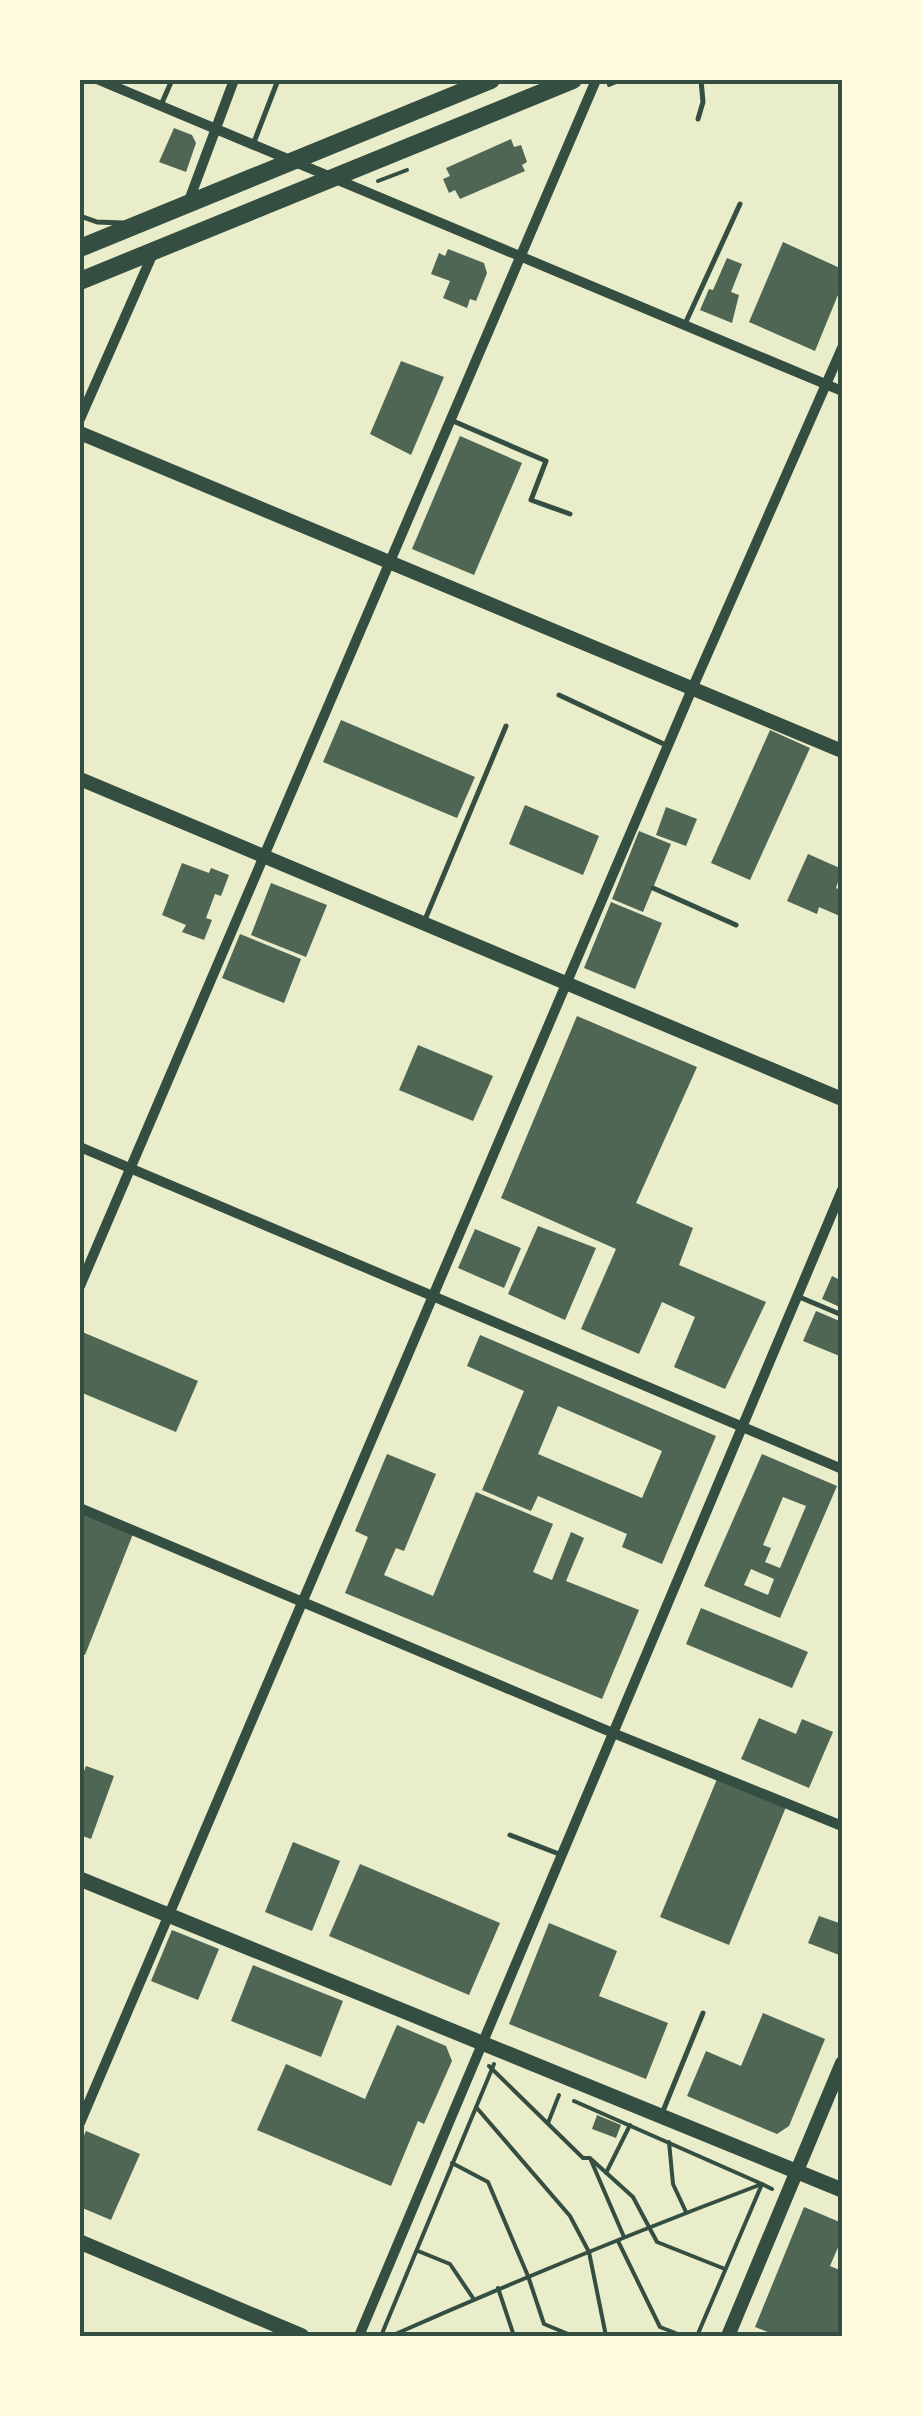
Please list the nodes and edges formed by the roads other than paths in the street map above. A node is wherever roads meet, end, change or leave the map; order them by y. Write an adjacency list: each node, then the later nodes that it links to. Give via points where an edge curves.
1 (99, 80): 9 (street)
2 (172, 80): 10 (lane)
3 (234, 80): 12 (street)
4 (278, 80): 13 (lane)
5 (491, 80): 14 (main road)
6 (573, 80): 15 (main road)
7 (596, 80): 22 (street)
8 (701, 80): 11 (lane)
9 (115, 83): 10 (street)
10 (161, 106): 12 (street)
11 (698, 119)
12 (216, 128): 13 (street); 16 (street)
13 (253, 144): 14 (street)
14 (294, 160): 15 (street); 16 (main road)
15 (335, 176): 21 (main road); 22 (street)
16 (188, 203): 19 (main road)
17 (740, 204): 24 (lane)
18 (80, 216): 19 (lane, via 112,223)
19 (146, 220): 20 (main road)
20 (80, 248)
21 (154, 250): 23 (main road); 28 (street)
22 (521, 255): 24 (street); 29 (street)
23 (80, 280)
24 (685, 324): 26 (street)
25 (842, 348): 26 (street)
26 (826, 384): 27 (street); 33 (street)
27 (842, 391)
28 (80, 419)
29 (450, 420): 31 (lane, via 546,460 531,500); 32 (street)
30 (80, 433): 32 (street)
31 (570, 514)
32 (390, 562): 33 (street); 39 (street)
33 (692, 689): 36 (street); 37 (street)
34 (559, 695): 36 (lane)
35 (506, 726): 41 (lane)
36 (668, 746): 43 (street)
37 (842, 752)
38 (80, 778): 39 (street)
39 (264, 856): 41 (street); 46 (street)
40 (653, 888): 42 (lane)
41 (424, 923): 43 (street)
42 (736, 925)
43 (566, 983): 44 (street); 49 (street)
44 (842, 1099)
45 (80, 1147): 46 (street)
46 (130, 1168): 48 (street); 49 (street)
47 (842, 1190): 50 (street)
48 (80, 1286)
49 (433, 1296): 52 (street); 55 (street)
50 (798, 1296): 51 (lane); 52 (street)
51 (842, 1315)
52 (742, 1426): 53 (street); 56 (street)
53 (842, 1469)
54 (80, 1508): 55 (street)
55 (302, 1602): 56 (street); 61 (street)
56 (613, 1733): 57 (street); 59 (street)
57 (842, 1826)
58 (510, 1835): 59 (lane)
59 (562, 1855): 63 (street)
60 (80, 1879): 61 (main road)
61 (168, 1916): 63 (main road); 66 (street)
62 (703, 2014): 65 (lane)
63 (483, 2042): 65 (main road); 71 (street)
64 (842, 2063): 67 (street)
65 (662, 2114): 67 (main road)
66 (80, 2123)
67 (796, 2170): 68 (main road); 72 (street)
68 (842, 2190)
69 (80, 2242): 70 (main road)
70 (302, 2336)
71 (359, 2336)
72 (728, 2336)

